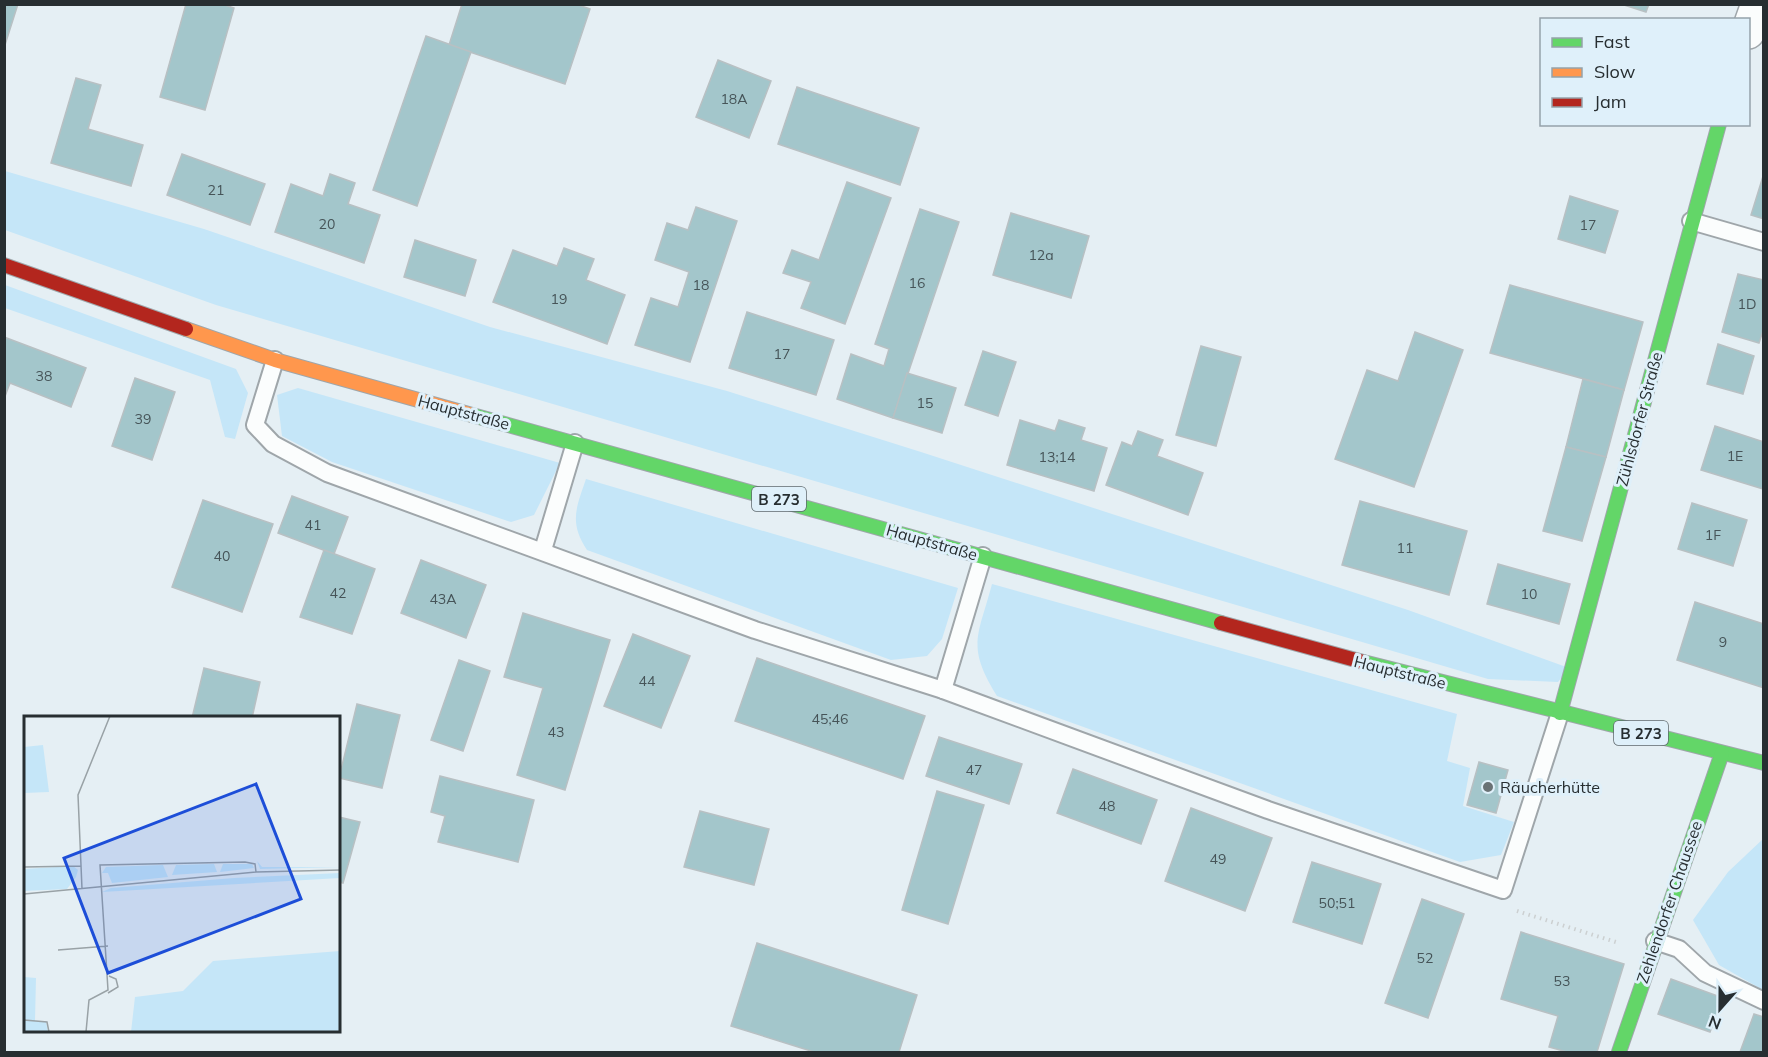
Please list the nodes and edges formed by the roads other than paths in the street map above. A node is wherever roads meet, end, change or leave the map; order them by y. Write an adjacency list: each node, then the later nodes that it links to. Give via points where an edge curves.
1 (1758, 4): 2 (street)
2 (1750, 29)
3 (1718, 126): 4 (main road, Zühlsdorfer Straße)
4 (1691, 221): 5 (lane); 12 (main road, Zühlsdorfer Straße)
5 (1764, 242)
6 (4, 265): 7 (main road, Hauptstraße / B 273)
7 (275, 360): 8 (main road, Hauptstraße / B 273); 9 (lane, via 255,425 273,444 327,473)
8 (575, 443): 9 (lane); 10 (main road, Hauptstraße / B 273)
9 (543, 550): 11 (lane, via 755,630)
10 (983, 556): 11 (lane); 12 (main road, Hauptstraße / B 273, via 1353,660)
11 (943, 690): 12 (lane, via 1268,810 1503,890)
12 (1560, 713): 13 (main road, Hauptstraße / B 273)
13 (1722, 753): 14 (main road, Hauptstraße / B 273); 15 (main road, Zehlendorfer Chaussee)
14 (1764, 763)
15 (1653, 947): 16 (lane, via 1679,949 1705,973); 17 (main road, Zehlendorfer Chaussee)
16 (1764, 1001)
17 (1619, 1053)

